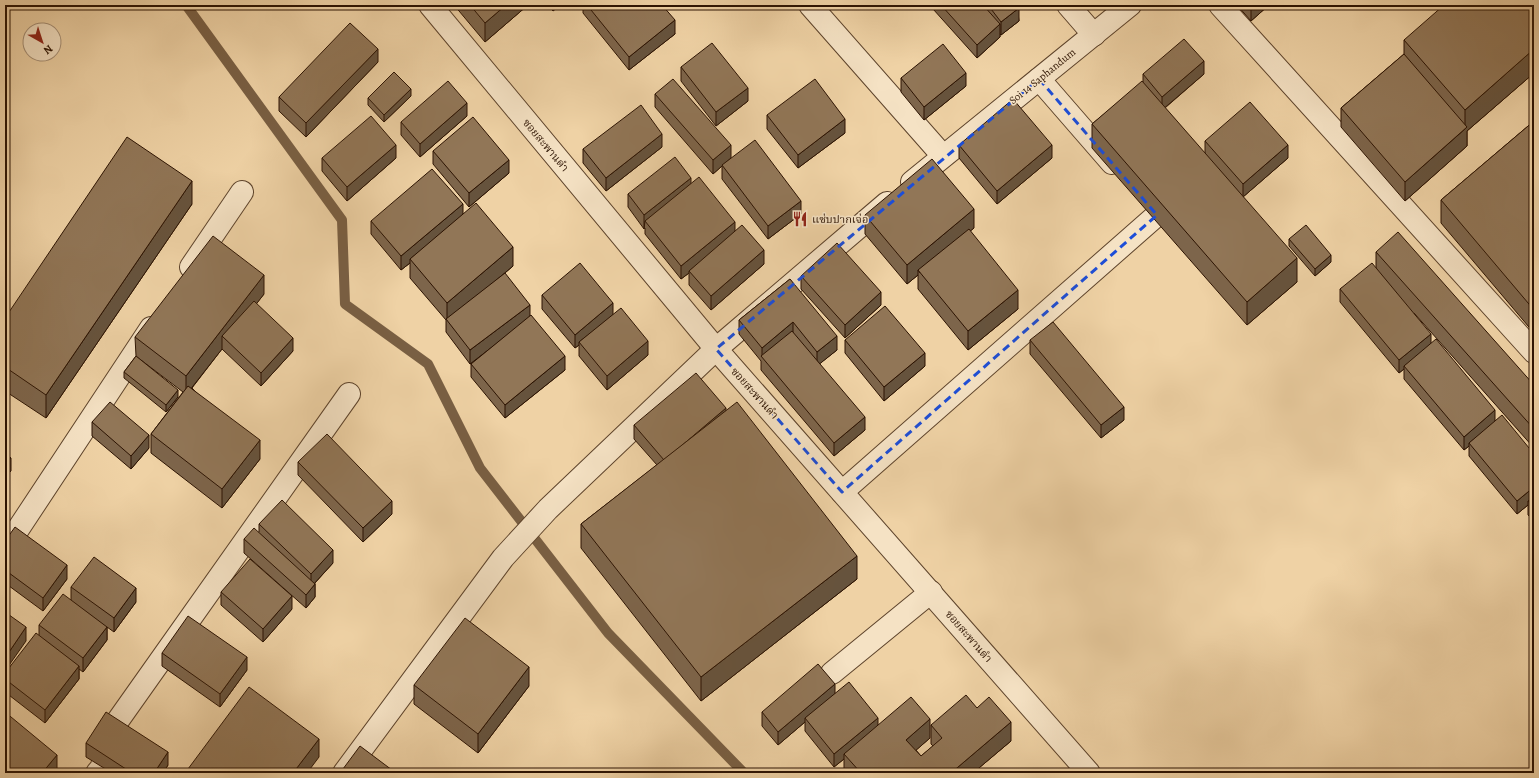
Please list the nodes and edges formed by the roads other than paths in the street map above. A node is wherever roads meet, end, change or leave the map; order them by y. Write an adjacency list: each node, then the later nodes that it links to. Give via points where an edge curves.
1 (430, 5): 16 (street, ซอยสะพานดำ)
2 (810, 5): 8 (street)
3 (1068, 5): 6 (street)
4 (1130, 5): 6 (street, Soi 14 Saphandum)
5 (1220, 5): 17 (street, via 1433,228)
6 (1094, 35): 7 (street, Soi 14 Saphandum)
7 (1039, 79): 8 (street, Soi 14 Saphandum); 9 (street)
8 (943, 156): 16 (street, Soi 14 Saphandum)
9 (1126, 180)
10 (242, 192): 14 (street)
11 (1142, 197): 12 (street)
12 (1157, 215): 13 (street); 19 (street)
13 (1172, 233)
14 (180, 284)
15 (163, 311): 20 (street)
16 (716, 349): 19 (street, ซอยสะพานดำ); 24 (street, Soi 14 Saphandum, via 548,509 503,558)
17 (1534, 352)
18 (349, 394): 23 (street, via 107,736)
19 (842, 492): 21 (street, ซอยสะพานดำ)
20 (5, 549)
21 (931, 592): 22 (street); 25 (street, ซอยสะพานดำ)
22 (832, 673)
23 (103, 771)
24 (344, 773)
25 (1089, 773)

